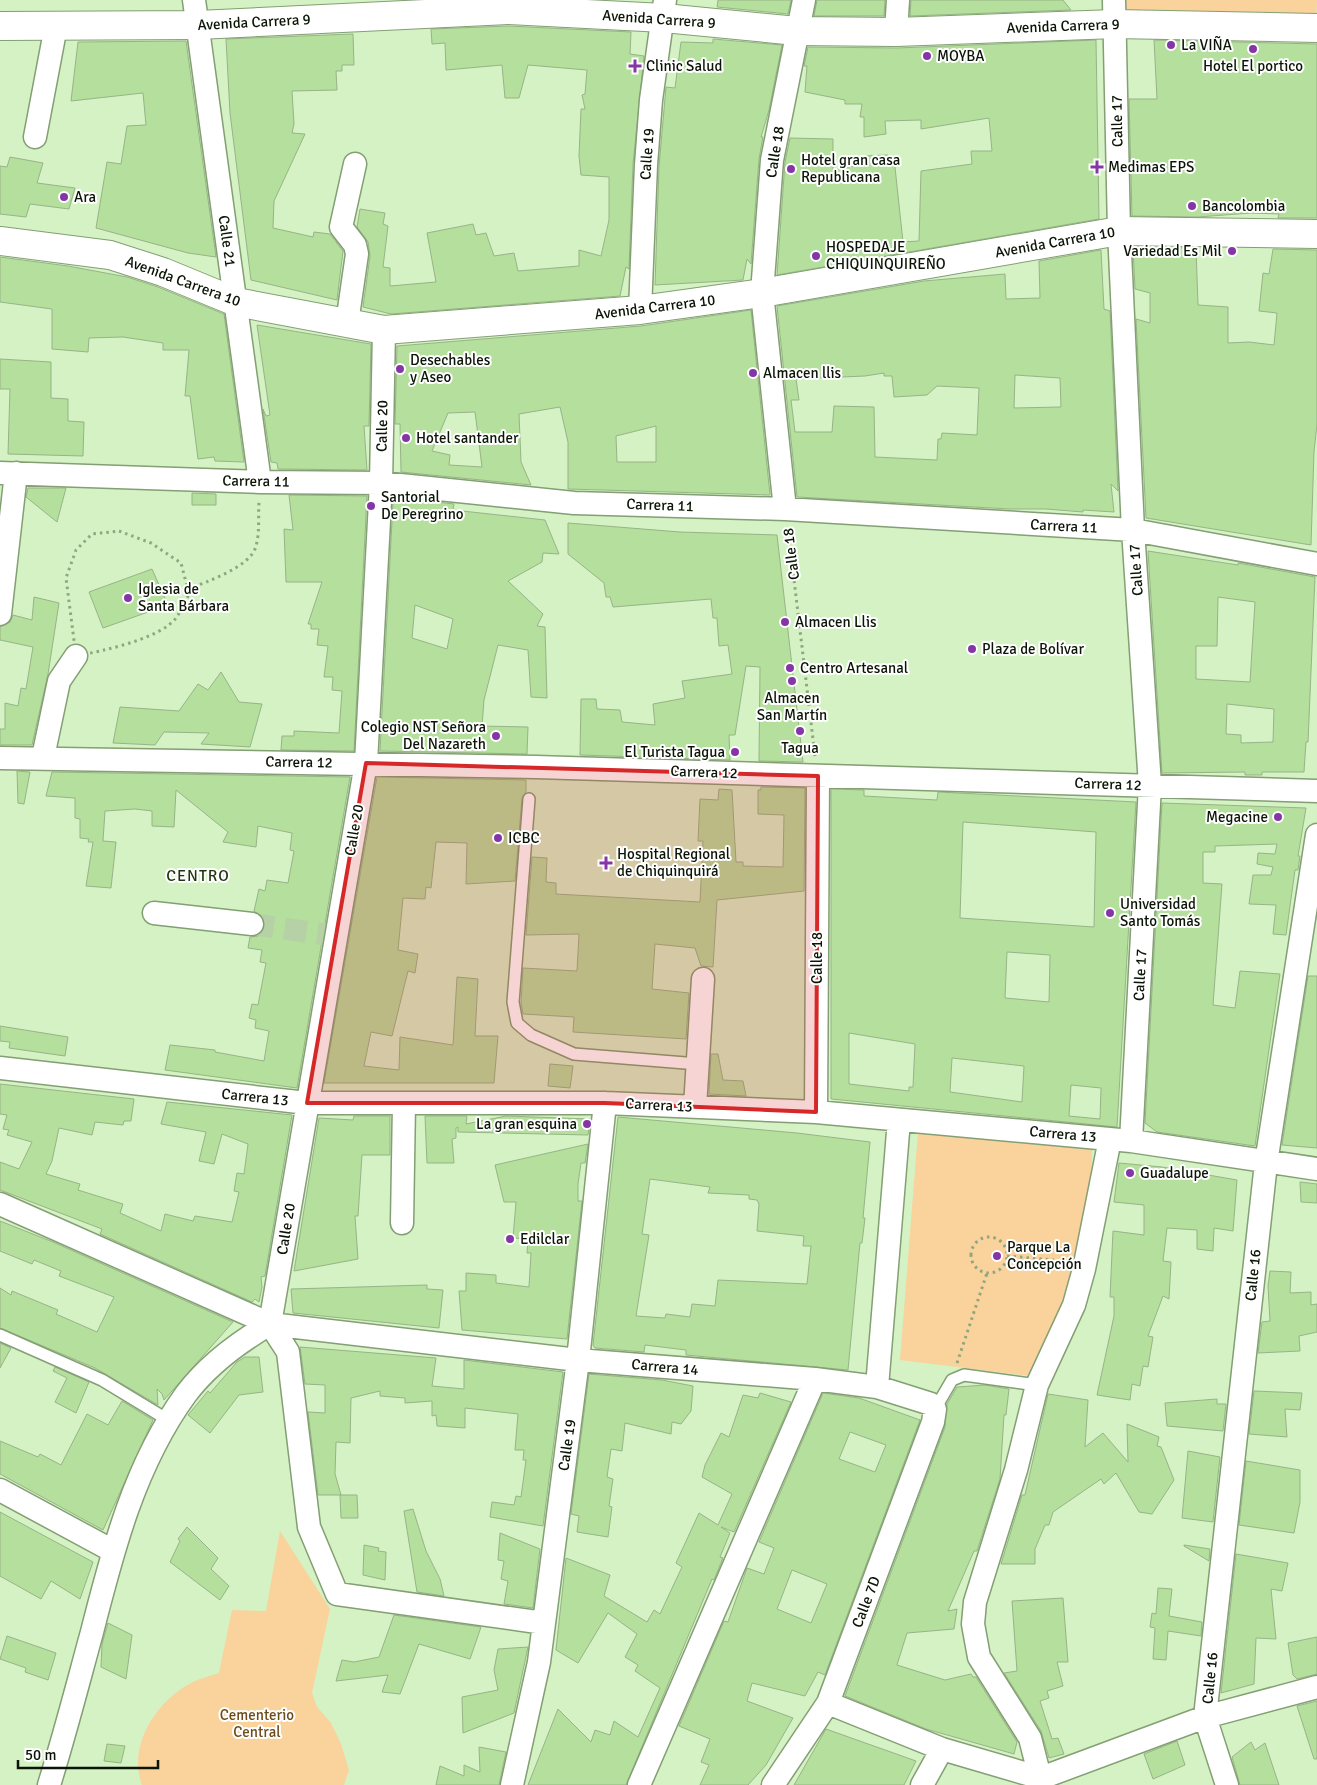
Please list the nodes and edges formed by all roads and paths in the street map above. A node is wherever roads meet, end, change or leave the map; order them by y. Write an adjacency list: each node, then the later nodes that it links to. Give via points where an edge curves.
1 (804, 0): 9 (street, Calle 18)
2 (898, 0): 10 (street)
3 (664, 9): 5 (main road, Avenida Carrera 9); 9 (main road, Avenida Carrera 9); 18 (street, Calle 19, via 651,100)
4 (1115, 12): 8 (main road, Avenida Carrera 9); 10 (main road, Avenida Carrera 9); 13 (street, Calle 17)
5 (196, 13): 7 (main road, Avenida Carrera 9); 17 (street, Calle 21)
6 (0, 26): 7 (main road, Avenida Carrera 9)
7 (56, 26): 11 (street)
8 (1317, 28)
9 (797, 31): 10 (main road, Avenida Carrera 9); 16 (street, Calle 18, via 772,160)
10 (896, 32)
11 (35, 137)
12 (355, 164): 19 (street, via 341,227 357,254)
13 (1119, 230): 14 (main road, Avenida Carrera 10); 16 (main road, Avenida Carrera 10); 25 (street, Calle 17)
14 (1317, 234)
15 (0, 241): 17 (main road, Avenida Carrera 10, via 110,255 163,272)
16 (762, 293): 18 (main road, Avenida Carrera 10); 24 (street, Calle 18)
17 (236, 302): 19 (main road, Avenida Carrera 10); 22 (street, Calle 21)
18 (640, 310): 20 (main road, Avenida Carrera 10)
19 (347, 323): 20 (main road, Avenida Carrera 10)
20 (384, 330): 23 (street, Calle 20)
21 (8, 473): 22 (street, Carrera 11); 28 (street)
22 (260, 482): 23 (street, Carrera 11); 27 (path, via 256,547 249,557 224,575)
23 (380, 483): 24 (street, Carrera 11, via 574,503); 32 (street, Calle 20)
24 (785, 509): 25 (street, Carrera 11); 33 (path, Calle 18)
25 (1133, 530): 26 (street, Carrera 11); 34 (street, Calle 17)
26 (1317, 564)
27 (188, 589): 29 (path, via 189,594 175,619 144,638 105,651); 29 (path, via 181,563 152,543 119,531 92,534 76,550 66,578)
28 (0, 614)
29 (76, 656): 31 (street, via 59,681)
30 (0, 758): 31 (street, Carrera 12)
31 (43, 758): 32 (street, Carrera 12)
32 (366, 763): 33 (street, Carrera 12); 43 (street, Calle 20, via 333,936)
33 (818, 776): 34 (street, Carrera 12); 47 (street, Calle 18)
34 (1150, 785): 35 (street, Carrera 12); 49 (street, Calle 17)
35 (1317, 791)
36 (530, 799): 41 (lane, via 513,1002 517,1023 531,1035 574,1054)
37 (1317, 835): 50 (street, Calle 16)
38 (154, 913): 39 (street)
39 (252, 924)
40 (703, 979): 41 (street)
41 (698, 1064): 46 (street)
42 (0, 1068): 43 (street, Carrera 13)
43 (307, 1103): 44 (street, Carrera 13); 57 (street, Calle 20)
44 (404, 1103): 45 (street, Carrera 13); 53 (street)
45 (605, 1103): 46 (street, Carrera 13); 59 (street, Calle 19)
46 (695, 1107): 47 (street, Carrera 13)
47 (816, 1112): 48 (street, Carrera 13)
48 (899, 1120): 49 (street, Carrera 13); 63 (street)
49 (1121, 1140): 50 (street, Carrera 13); 62 (street, Calle 17, via 1074,1305)
50 (1266, 1163): 51 (street, Carrera 13); 71 (street, Calle 16)
51 (1317, 1170)
52 (0, 1204): 57 (street, Carrera 14)
53 (402, 1223)
54 (1007, 1256): 55 (path); 56 (path, via 1002,1267); 56 (path, via 1004,1245 994,1238 978,1241 971,1251 973,1263)
55 (1054, 1260)
56 (987, 1273): 61 (path)
57 (270, 1324): 59 (street, Carrera 14); 65 (street, via 246,1338 211,1367); 68 (street, via 288,1352 309,1527 337,1594)
58 (0, 1335): 65 (lane, via 102,1380)
59 (578, 1360): 60 (street, Carrera 14); 68 (street, Calle 19)
60 (815, 1379): 63 (street, Carrera 14); 76 (street)
61 (952, 1380): 62 (lane, via 964,1374); 64 (lane)
62 (1037, 1385): 73 (street, Calle 17, via 1016,1470 975,1602 973,1624 979,1657 1030,1738)
63 (877, 1386): 64 (street, Carrera 14, via 921,1399)
64 (935, 1409): 70 (street, Calle 7D, via 934,1422)
65 (168, 1420): 67 (street, via 144,1465)
66 (0, 1490): 67 (street)
67 (113, 1551): 74 (street, via 68,1726)
68 (544, 1622): 75 (street, Calle 19, via 539,1662)
69 (1317, 1687): 71 (street)
70 (828, 1703): 72 (street); 77 (street, Calle 7D)
71 (1205, 1717): 73 (street); 79 (street)
72 (942, 1749): 73 (street); 78 (street)
73 (1041, 1781)
74 (49, 1785)
75 (512, 1785)
76 (639, 1785)
77 (773, 1785)
78 (922, 1785)
79 (1227, 1785)

